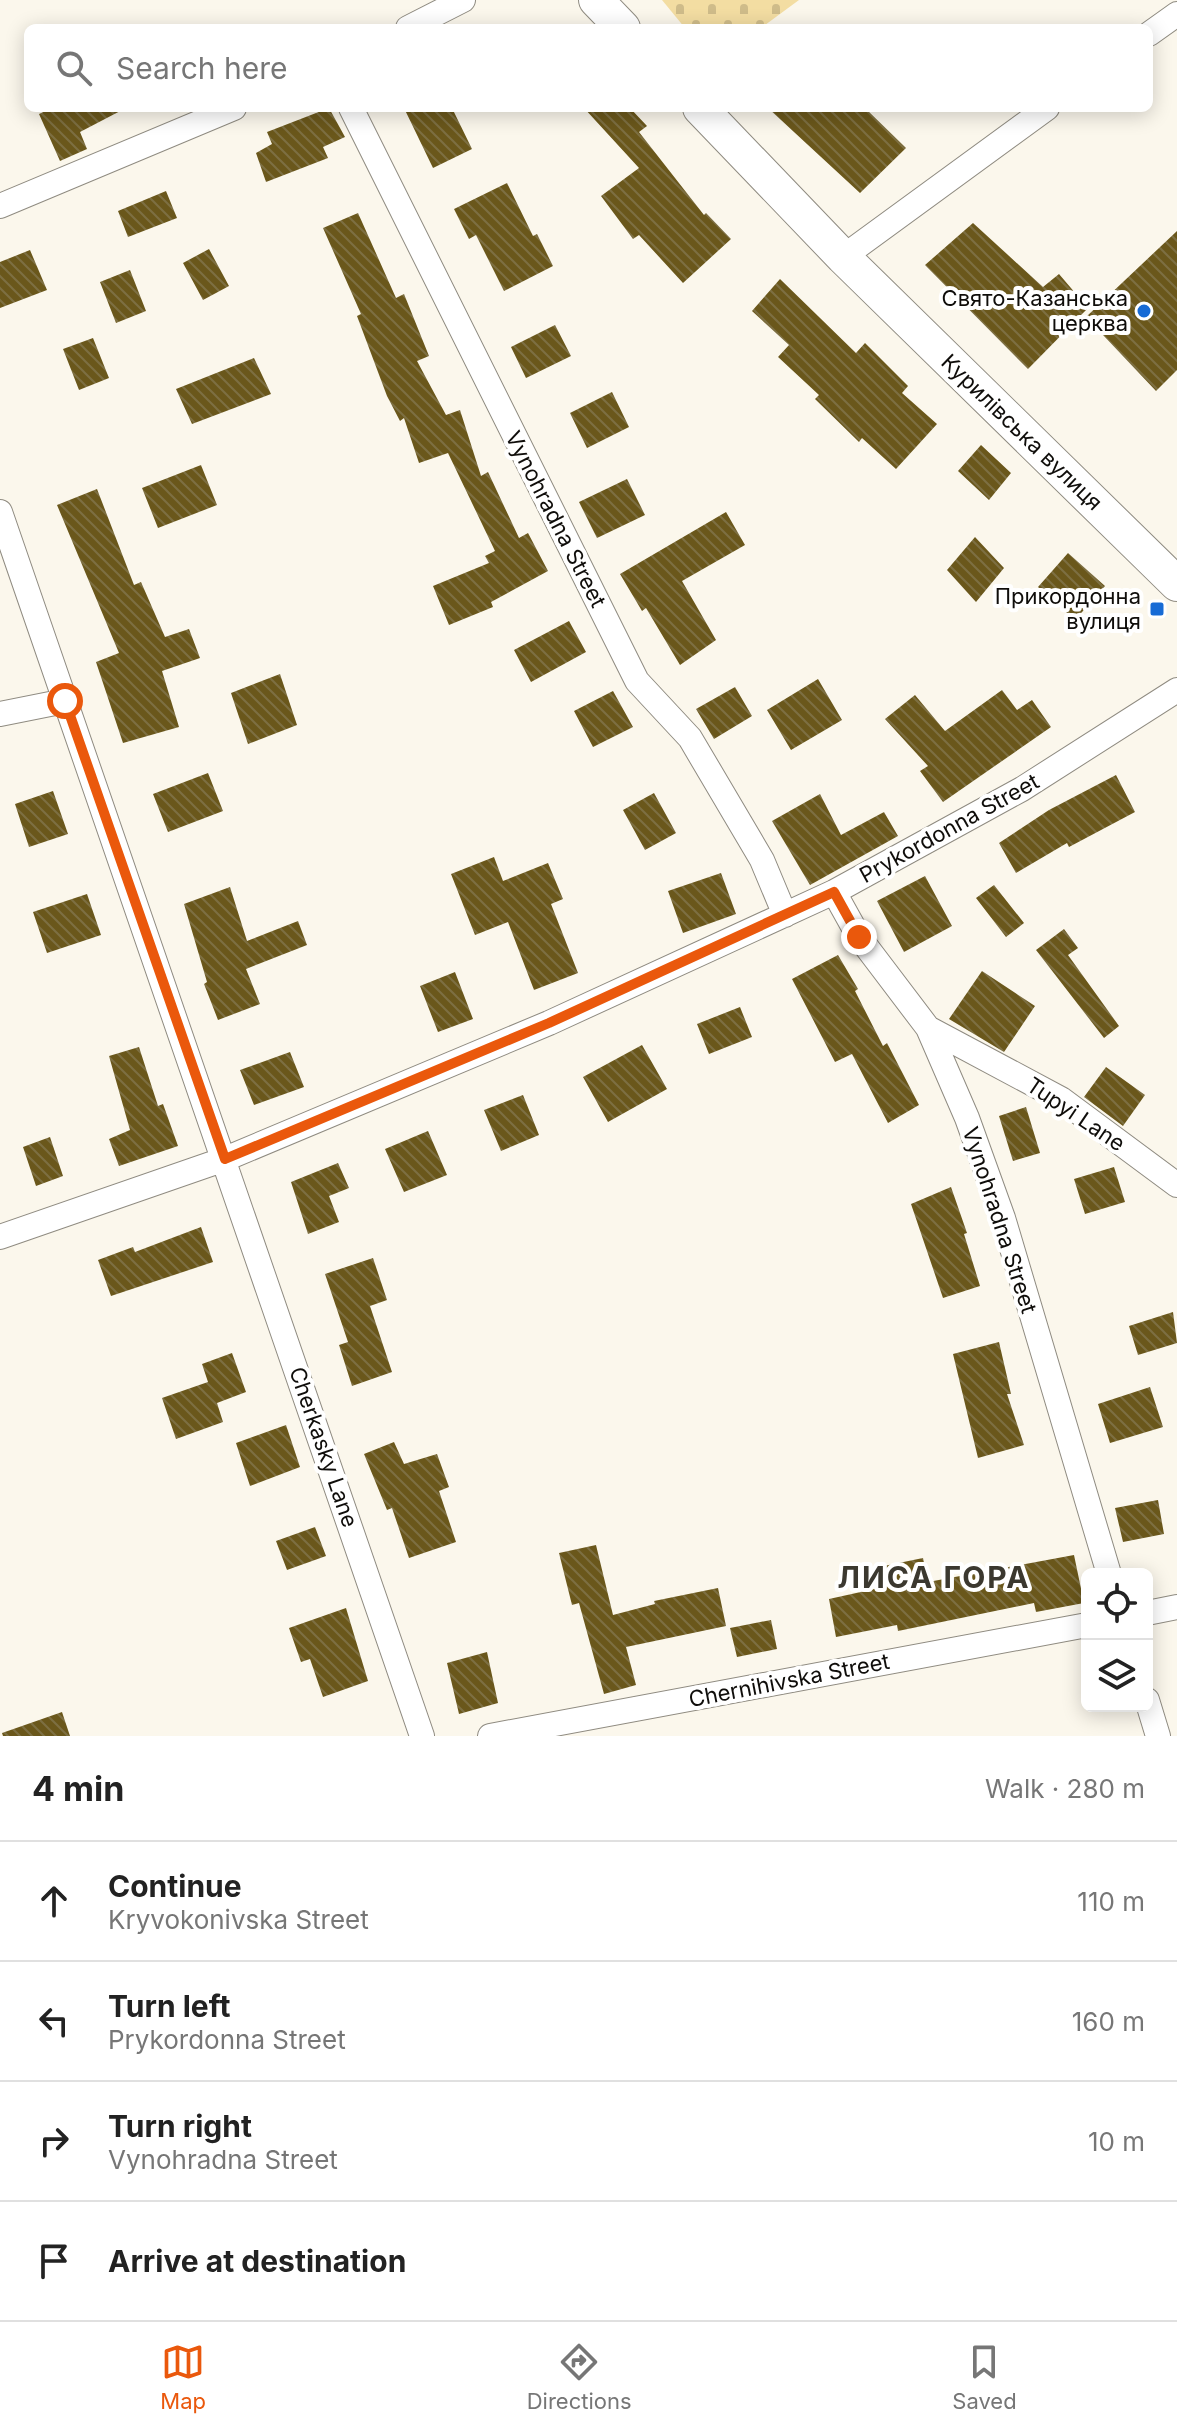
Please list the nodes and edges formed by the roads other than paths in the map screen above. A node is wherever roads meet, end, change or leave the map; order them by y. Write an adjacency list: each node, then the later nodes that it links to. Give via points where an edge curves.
1 (463, 0): 4 (street)
2 (596, 0): 5 (main road)
3 (1177, 14): 6 (street)
4 (416, 24)
5 (619, 24)
6 (1153, 31)
7 (224, 112): 11 (street)
8 (353, 112): 19 (street, Vynohradna Street, via 637,681 690,738 762,860)
9 (704, 112): 12 (main road, Курилівська вулиця)
10 (1042, 112): 12 (street)
11 (0, 206)
12 (843, 257): 14 (main road, Курилівська вулиця)
13 (0, 512): 16 (street, Cherkasky Lane)
14 (1177, 584)
15 (1177, 690): 18 (street, Prykordonna Street, via 1022,789)
16 (65, 701): 17 (street); 21 (street, Cherkasky Lane)
17 (0, 714)
18 (834, 892): 19 (street, Prykordonna Street); 20 (street, Vynohradna Street, via 859,937)
19 (785, 915): 21 (street, Prykordonna Street, via 549,1023)
20 (928, 1028): 22 (street, Tupyi Lane, via 1061,1099); 24 (street, Vynohradna Street, via 1003,1218)
21 (225, 1159): 23 (street, Prykordonna Street); 29 (street, Cherkasky Lane)
22 (1177, 1185)
23 (0, 1237)
24 (1107, 1568)
25 (1177, 1607): 26 (street)
26 (1153, 1612)
27 (1081, 1626): 30 (street, Chernihivska Street)
28 (1151, 1712): 31 (street)
29 (422, 1736)
30 (490, 1736)
31 (1158, 1736)

